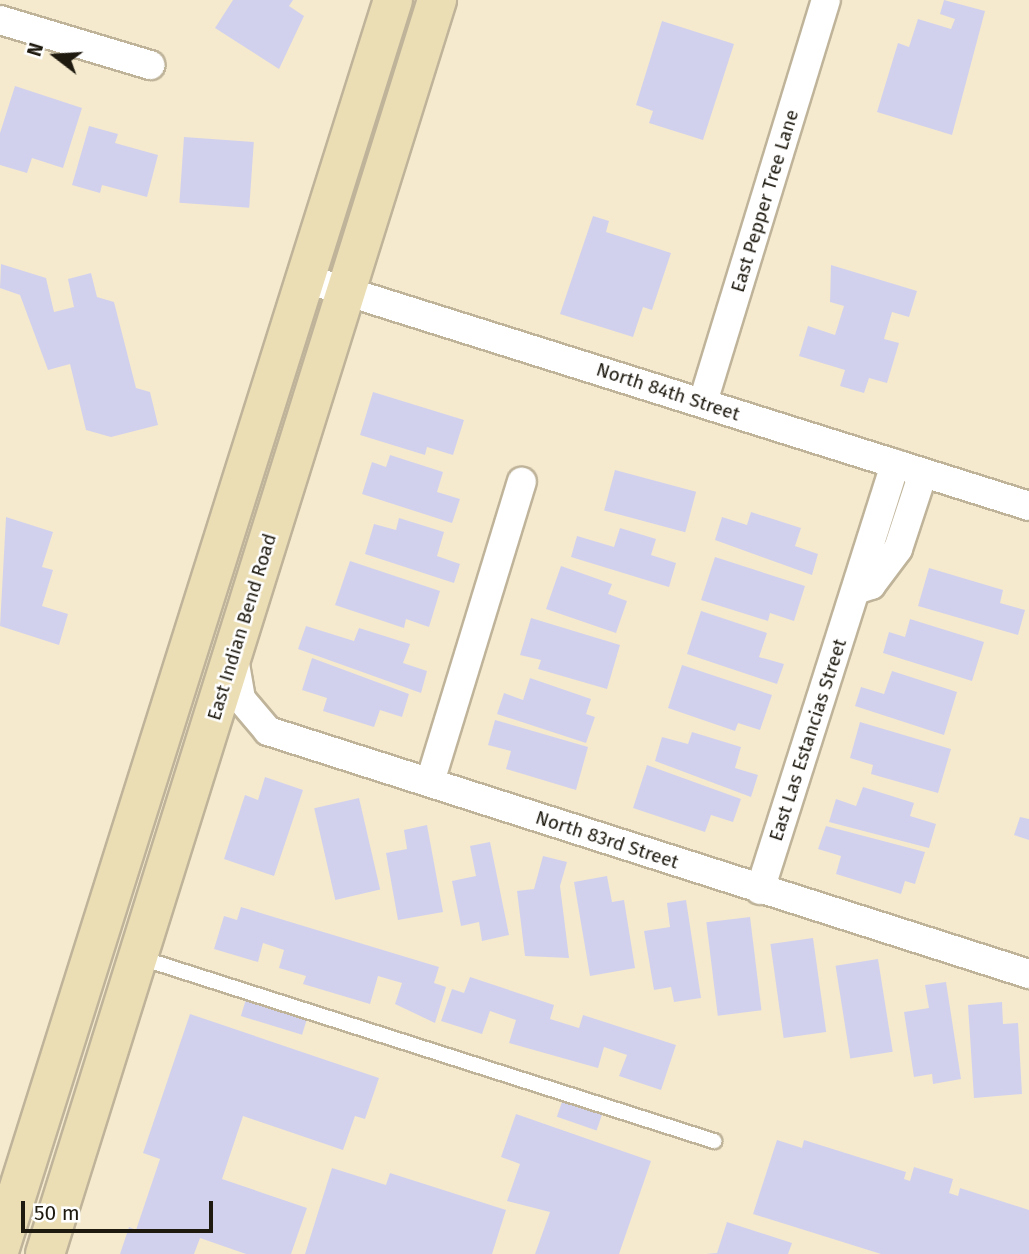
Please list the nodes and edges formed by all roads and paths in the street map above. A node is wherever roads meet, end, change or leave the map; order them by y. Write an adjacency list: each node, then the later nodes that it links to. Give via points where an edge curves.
1 (393, 0): 6 (main road)
2 (437, 0): 7 (main road, East Indian Bend Road)
3 (827, 0): 8 (street, East Pepper Tree Lane)
4 (0, 20): 5 (street)
5 (150, 65)
6 (307, 279): 7 (street, North 84th Street); 20 (main road)
7 (346, 291): 8 (street, North 84th Street); 14 (main road, East Indian Bend Road)
8 (703, 402): 9 (street, North 84th Street)
9 (895, 464): 10 (street, North 84th Street); 13 (street, East Las Estancias Street)
10 (923, 473): 12 (street, North 84th Street); 13 (street, via 898,549 871,585)
11 (522, 482): 15 (street)
12 (1029, 506)
13 (856, 590): 16 (street, East Las Estancias Street)
14 (234, 655): 15 (street, North 83rd Street, via 242,699 268,731); 17 (main road, East Indian Bend Road)
15 (430, 782): 16 (street, North 83rd Street)
16 (760, 890): 18 (street, North 83rd Street)
17 (138, 957): 19 (lane); 21 (main road, East Indian Bend Road)
18 (1029, 974)
19 (713, 1141)
20 (0, 1248)
21 (45, 1254)

